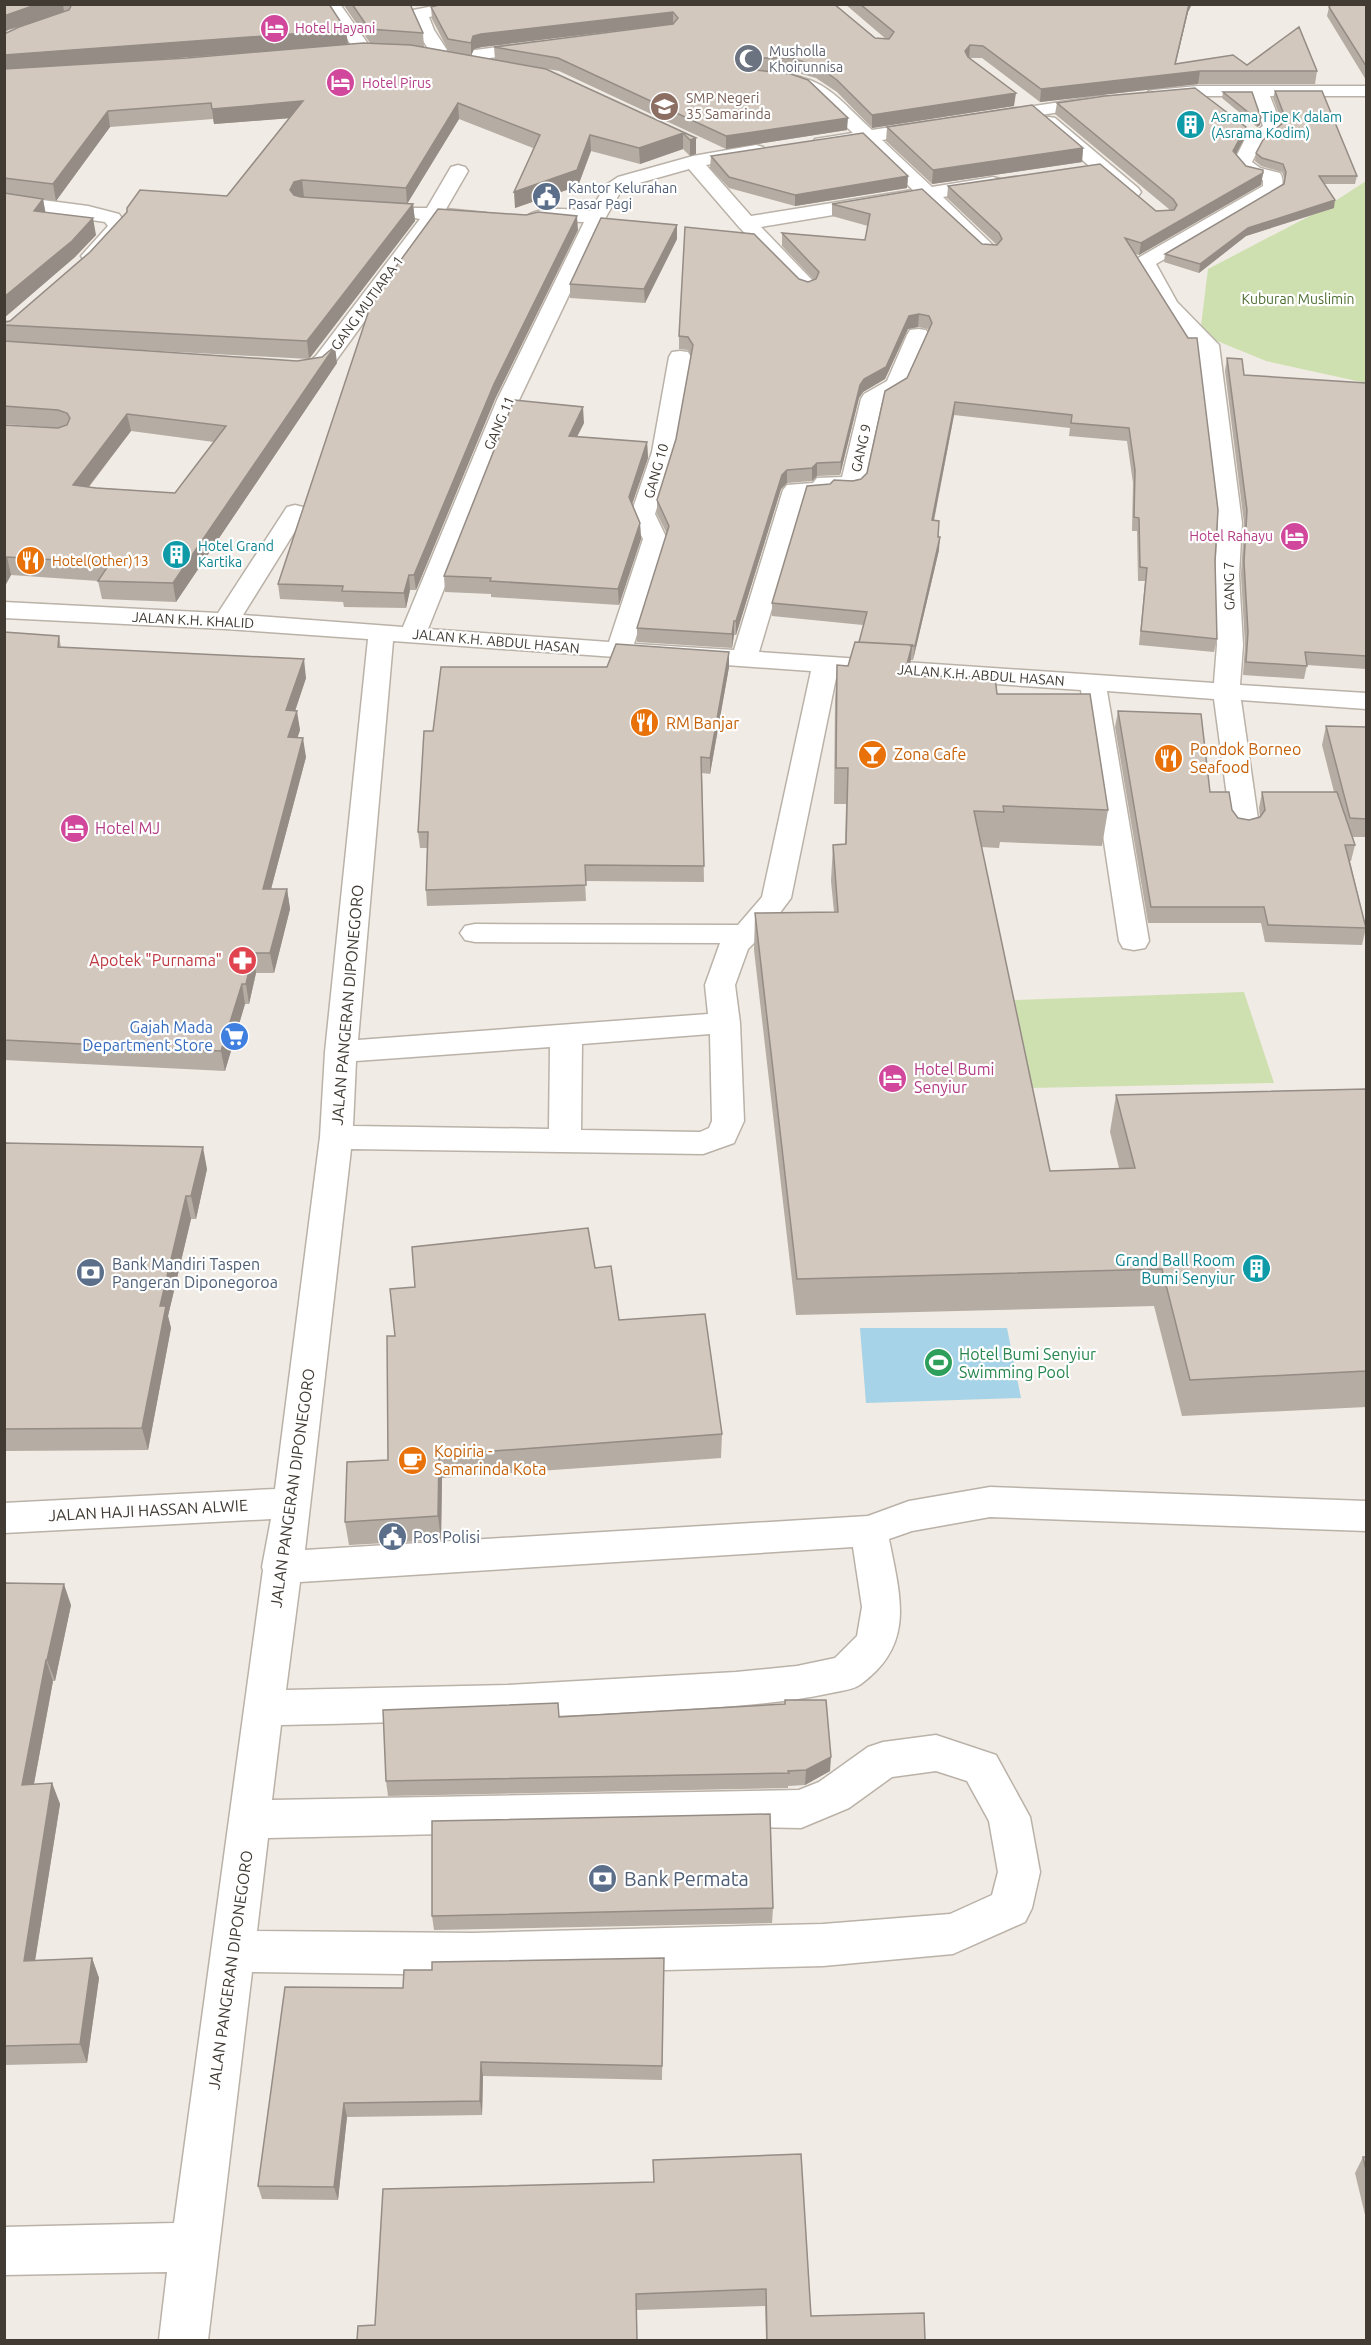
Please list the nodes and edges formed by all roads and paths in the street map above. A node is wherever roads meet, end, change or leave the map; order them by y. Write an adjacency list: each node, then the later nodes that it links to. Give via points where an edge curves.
1 (331, 4): 5 (street, via 370,51)
2 (475, 4): 3 (street)
3 (434, 7): 7 (street, via 419,14)
4 (552, 45): 7 (street)
5 (343, 53)
6 (412, 53): 7 (street)
7 (441, 57): 8 (street)
8 (503, 68)
9 (764, 77): 20 (street, via 794,79 815,87)
10 (1198, 91): 11 (street); 13 (street); 17 (street)
11 (1254, 91): 12 (street); 51 (street, GANG 7, via 1273,127 1252,143 1242,163 1253,172 1273,177 1272,189 1145,262 1168,305 1208,345 1230,522)
12 (1366, 91)
13 (1139, 97)
14 (1019, 98): 16 (street)
15 (1109, 99): 16 (street)
16 (1036, 111): 18 (street); 26 (street)
17 (1223, 111)
18 (980, 120)
19 (946, 125): 20 (street)
20 (868, 136): 22 (street); 30 (street)
21 (689, 142): 24 (street)
22 (800, 146)
23 (777, 148): 24 (street)
24 (721, 156): 25 (street)
25 (693, 162): 35 (street, via 625,181 613,189); 36 (street)
26 (1101, 167): 27 (street); 32 (street)
27 (1078, 170)
28 (458, 171): 34 (street, GANG MUTIARA 1)
29 (1008, 180): 30 (street)
30 (927, 192): 36 (street); 37 (street)
31 (4, 201): 38 (street, via 104,215 116,222 118,227)
32 (1145, 203)
33 (398, 211): 34 (street)
34 (433, 214): 35 (street, via 532,221 555,215); 42 (street, GANG MUTIARA 1, via 324,361 316,367)
35 (596, 217): 46 (street, GANG 11)
36 (746, 223): 39 (street)
37 (989, 251)
38 (76, 270)
39 (807, 286)
40 (918, 335): 48 (street, GANG 9, via 896,385 872,399 852,485 825,483 821,490 795,490)
41 (680, 357): 47 (street, GANG 10, via 663,452 643,514 655,539)
42 (287, 368)
43 (295, 512): 45 (street)
44 (4, 610): 45 (street, JALAN K.H. KHALID)
45 (226, 621): 46 (street, JALAN K.H. KHALID)
46 (397, 634): 47 (street, JALAN K.H. ABDUL HASAN); 59 (street, JALAN PANGERAN DIPONEGORO)
47 (619, 650): 48 (street, JALAN K.H. ABDUL HASAN)
48 (744, 659): 49 (street, JALAN K.H. ABDUL HASAN)
49 (826, 664): 50 (street, JALAN K.H. ABDUL HASAN); 55 (street, via 776,898)
50 (1093, 683): 51 (street, JALAN K.H. ABDUL HASAN); 56 (street)
51 (1226, 690): 52 (street, JALAN K.H. ABDUL HASAN); 53 (street, GANG 7)
52 (1366, 701)
53 (1245, 826)
54 (476, 933): 55 (street)
55 (746, 934): 57 (street, via 734,945 720,984)
56 (1134, 941)
57 (725, 1023): 58 (street); 61 (street, via 728,1121 723,1134 703,1143)
58 (566, 1035): 59 (street); 61 (street)
59 (341, 1052): 60 (street, JALAN PANGERAN DIPONEGORO)
60 (336, 1137): 61 (street); 62 (street, JALAN PANGERAN DIPONEGORO)
61 (565, 1141)
62 (292, 1503): 64 (street, JALAN HAJI HASSAN ALWIE); 66 (street, JALAN PANGERAN DIPONEGORO)
63 (1366, 1516): 65 (street, via 990,1502 909,1516)
64 (4, 1518)
65 (869, 1531): 66 (street); 67 (street, via 882,1606 875,1644 846,1673 736,1689 508,1702)
66 (281, 1567): 67 (street, JALAN PANGERAN DIPONEGORO)
67 (263, 1708): 68 (street, JALAN PANGERAN DIPONEGORO)
68 (250, 1819): 69 (street, JALAN PANGERAN DIPONEGORO); 69 (street, via 801,1809 834,1795 883,1760 936,1754 981,1768 1009,1817 1019,1872 1010,1908 952,1934 823,1945 473,1954)
69 (232, 1951): 70 (street, JALAN PANGERAN DIPONEGORO)
70 (193, 2247): 71 (street); 72 (street, JALAN PANGERAN DIPONEGORO)
71 (4, 2251)
72 (183, 2340)

